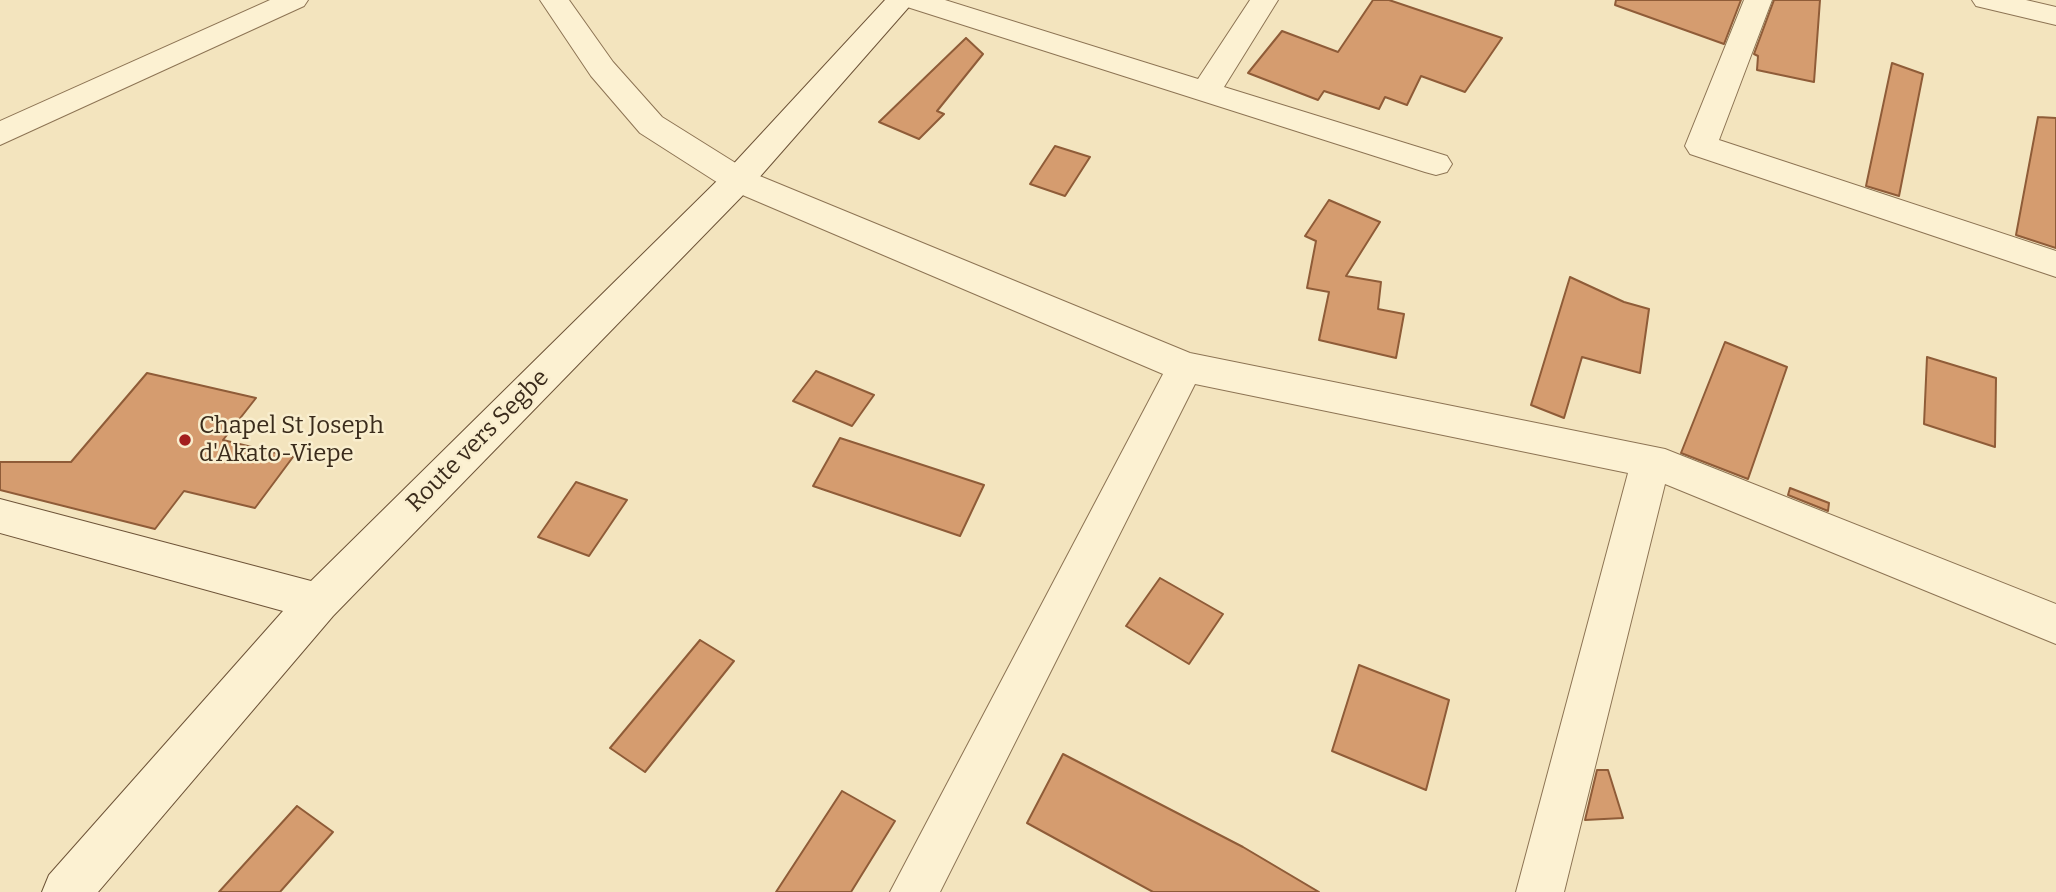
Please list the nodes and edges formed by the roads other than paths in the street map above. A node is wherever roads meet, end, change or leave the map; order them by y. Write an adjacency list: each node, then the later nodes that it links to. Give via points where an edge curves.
1 (294, 0): 10 (street)
2 (554, 0): 12 (street, via 602,69 651,125)
3 (901, 0): 12 (street, Route vers Segbe)
4 (914, 0): 9 (street)
5 (1264, 0): 9 (street)
6 (1758, 0): 13 (street, via 1700,146)
7 (1986, 0): 8 (street)
8 (2056, 16)
9 (1205, 92): 11 (street)
10 (0, 134)
11 (1436, 163)
12 (738, 180): 14 (street); 17 (street, Route vers Segbe)
13 (2056, 264)
14 (1185, 367): 15 (street); 20 (street)
15 (1651, 461): 18 (street); 21 (street)
16 (0, 516): 17 (street)
17 (318, 603): 19 (street, Route vers Segbe)
18 (2056, 624)
19 (66, 892)
20 (914, 892)
21 (1540, 892)

